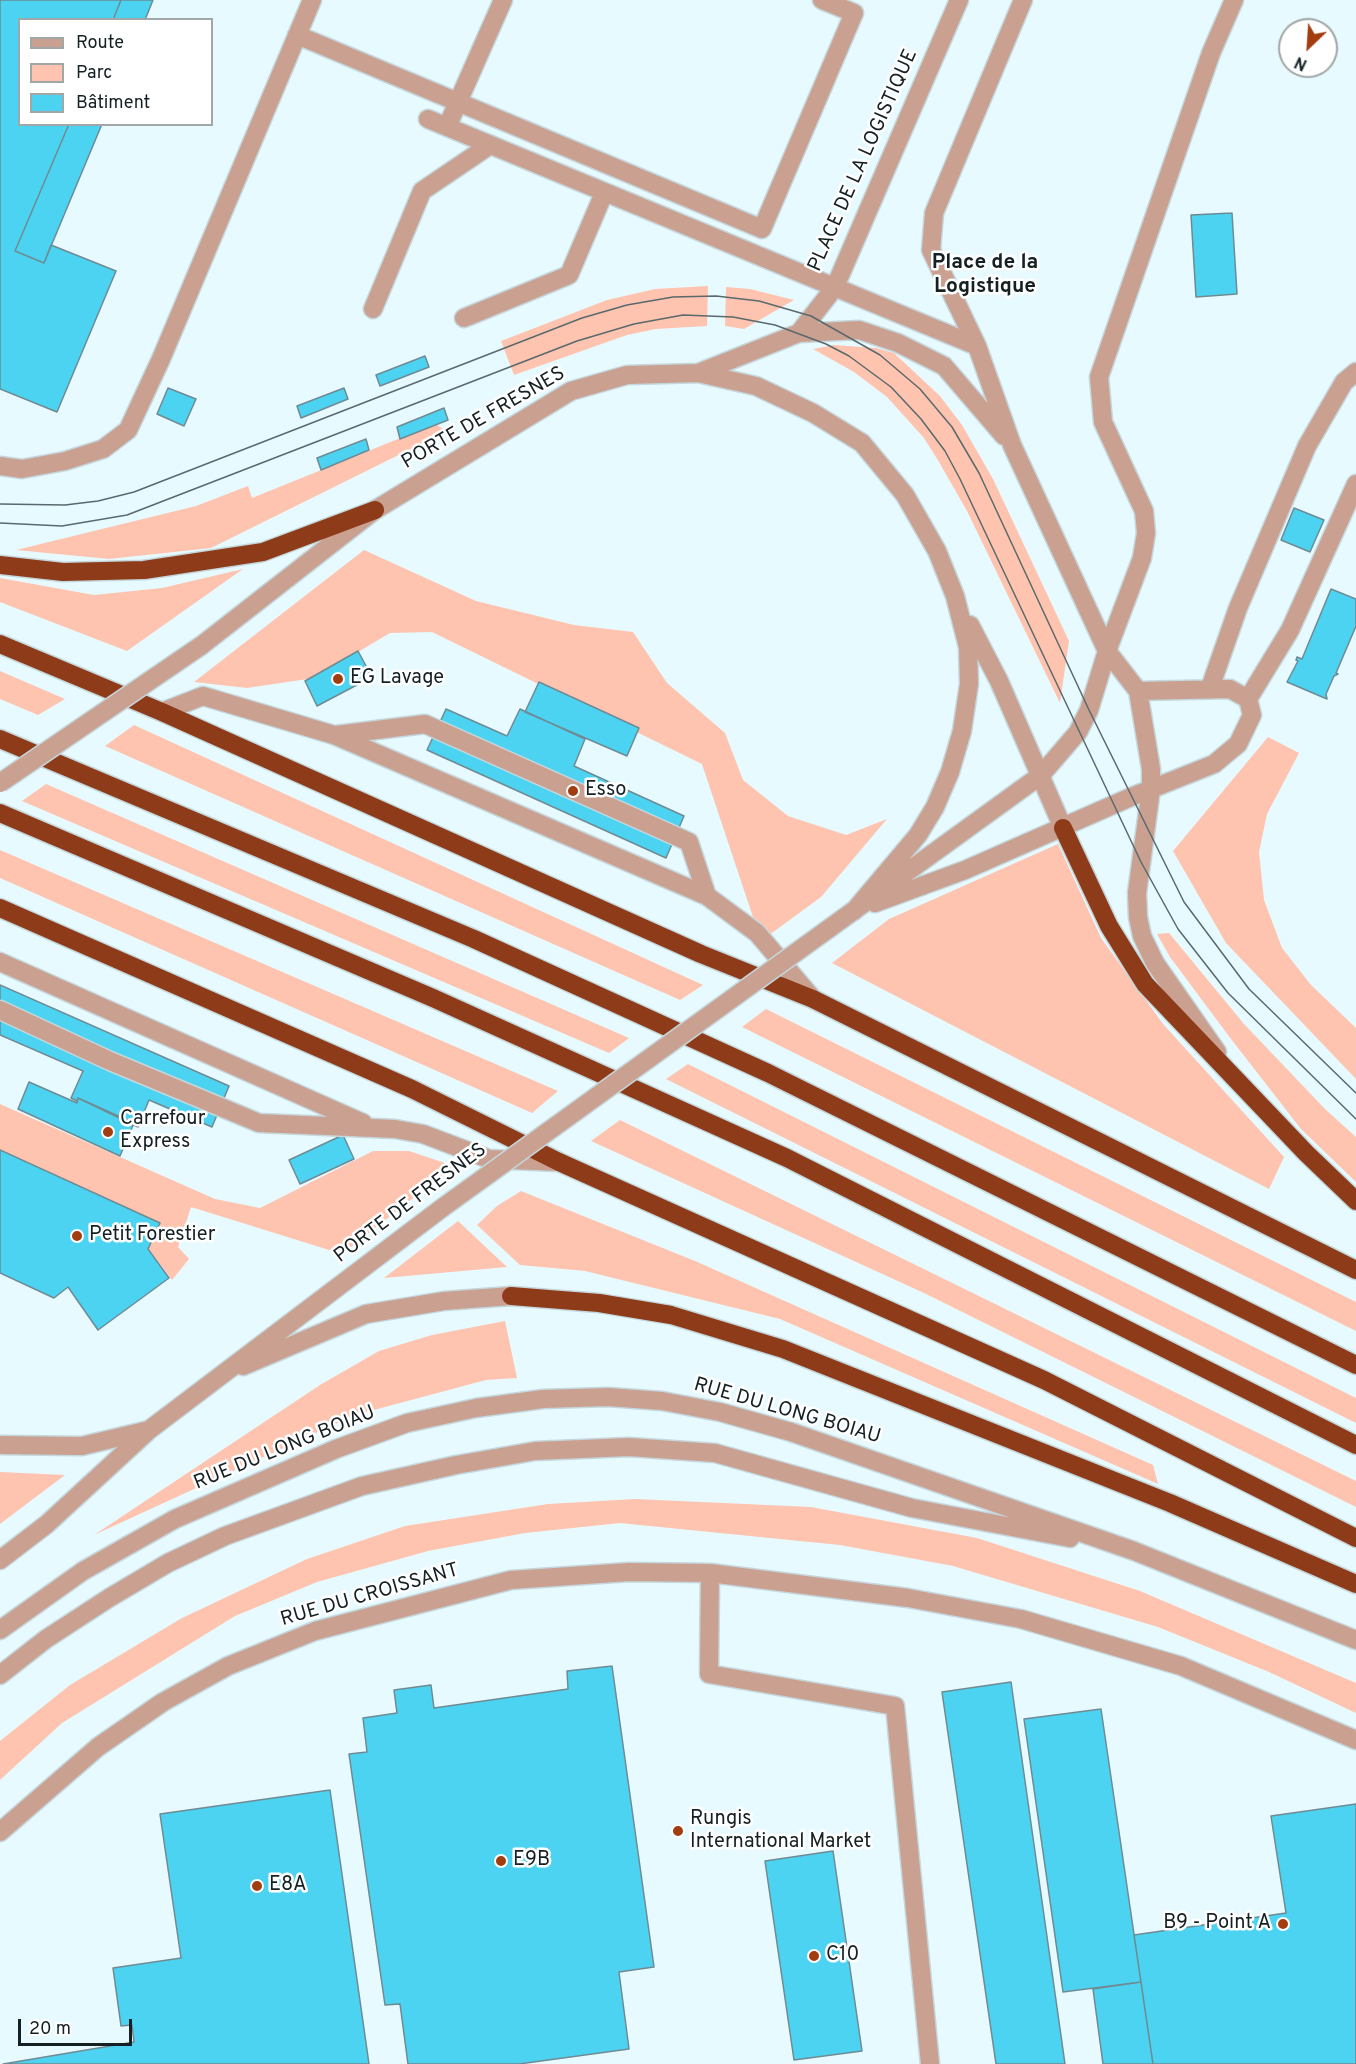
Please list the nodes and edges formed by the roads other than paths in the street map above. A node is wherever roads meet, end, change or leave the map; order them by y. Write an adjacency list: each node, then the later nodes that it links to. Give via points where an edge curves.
1 (312, 0): 8 (street)
2 (503, 0): 9 (street)
3 (822, 0): 7 (street)
4 (958, 0): 16 (street, PLACE DE LA LOGISTIQUE)
5 (1023, 0): 20 (street, via 934,213 931,250)
6 (1234, 0): 30 (street, via 1203,75 1099,377 1103,422 1144,510 1146,533 1142,558)
7 (856, 7): 12 (street, via 762,229)
8 (297, 35): 9 (street); 24 (street, via 128,430 103,449 65,461 22,469)
9 (457, 103): 11 (street); 12 (street)
10 (428, 119): 11 (street)
11 (447, 127): 13 (street)
12 (537, 136): 14 (street)
13 (490, 145): 14 (street); 17 (street, via 422,191)
14 (527, 161): 15 (street)
15 (604, 193): 16 (street); 18 (street, via 569,274)
16 (835, 287): 19 (street, PLACE DE LA LOGISTIQUE); 20 (street)
17 (373, 309)
18 (464, 318)
19 (799, 333): 22 (street); 23 (street, via 859,330 898,343 944,366)
20 (977, 346): 23 (street)
21 (1356, 372): 31 (street, via 1344,382 1307,446 1238,608)
22 (698, 373): 26 (street, PORTE DE FRESNES, via 627,375 571,391); 28 (street, PORTE DE FRESNES, via 756,386 813,413 862,443 905,495 937,551)
23 (1012, 444): 30 (street)
24 (0, 466)
25 (1356, 484): 33 (street, via 1290,630)
26 (375, 510): 27 (highway, via 263,552 144,570 63,572); 38 (street, PORTE DE FRESNES, bridge, via 202,645)
27 (0, 565)
28 (955, 596): 37 (street); 44 (street, PORTE DE FRESNES, via 968,647 969,684 950,772 918,835)
29 (0, 644): 34 (highway)
30 (1107, 651): 32 (street); 37 (street, via 1078,732)
31 (1210, 688): 32 (street); 33 (street, via 1230,688)
32 (1138, 691): 39 (street)
33 (1248, 699): 39 (street, via 1252,715 1238,744 1214,764)
34 (162, 712): 35 (street, via 203,696); 46 (highway, via 691,949)
35 (334, 735): 42 (street); 42 (street, via 425,724 689,842)
36 (0, 739): 54 (highway, via 474,939 768,1073)
37 (1041, 775): 41 (street); 44 (street)
38 (0, 783)
39 (1151, 789): 41 (street); 48 (street, via 1137,893 1142,936 1155,963)
40 (0, 813): 58 (highway, via 433,998 787,1158)
41 (1063, 828): 44 (street); 48 (highway, via 1109,926 1145,984)
42 (707, 896): 46 (street, via 757,933)
43 (0, 908): 50 (highway, via 412,1089)
44 (854, 911): 55 (street, PORTE DE FRESNES, bridge, via 442,1208)
45 (0, 962): 49 (street)
46 (813, 999): 52 (highway)
47 (0, 1010): 49 (street, via 259,1123)
48 (1239, 1083): 51 (highway)
49 (371, 1126): 50 (street, via 423,1134 489,1159)
50 (559, 1162): 59 (highway, via 1044,1380)
51 (1356, 1201)
52 (1356, 1270)
53 (511, 1296): 55 (street, via 444,1301 366,1314); 63 (highway, via 599,1303 671,1315 783,1349 1170,1503)
54 (1356, 1365)
55 (217, 1378): 56 (street, PORTE DE FRESNES)
56 (149, 1430): 57 (street, PORTE DE FRESNES, via 82,1446); 61 (street, via 47,1524)
57 (0, 1445)
58 (1356, 1445)
59 (1356, 1538)
60 (1134, 1551): 64 (street, RUE DU LONG BOIAU, via 791,1432 720,1412 662,1401 608,1397 543,1399 407,1423 250,1484 175,1519 83,1571); 65 (street, RUE DU LONG BOIAU); 66 (street, RUE DU LONG BOIAU, via 912,1508 715,1453 628,1447 535,1451 362,1486 225,1536 168,1563 109,1598 45,1639)
61 (0, 1560)
62 (710, 1573): 67 (street, RUE DU CROISSANT, via 908,1598 1021,1618 1181,1666); 68 (street, RUE DU CROISSANT, via 629,1572 511,1580 315,1631 228,1666 163,1702 98,1747); 69 (street, via 709,1674 896,1706)
63 (1356, 1584)
64 (0, 1630)
65 (1356, 1640)
66 (0, 1675)
67 (1356, 1740)
68 (0, 1832)
69 (930, 2064)

